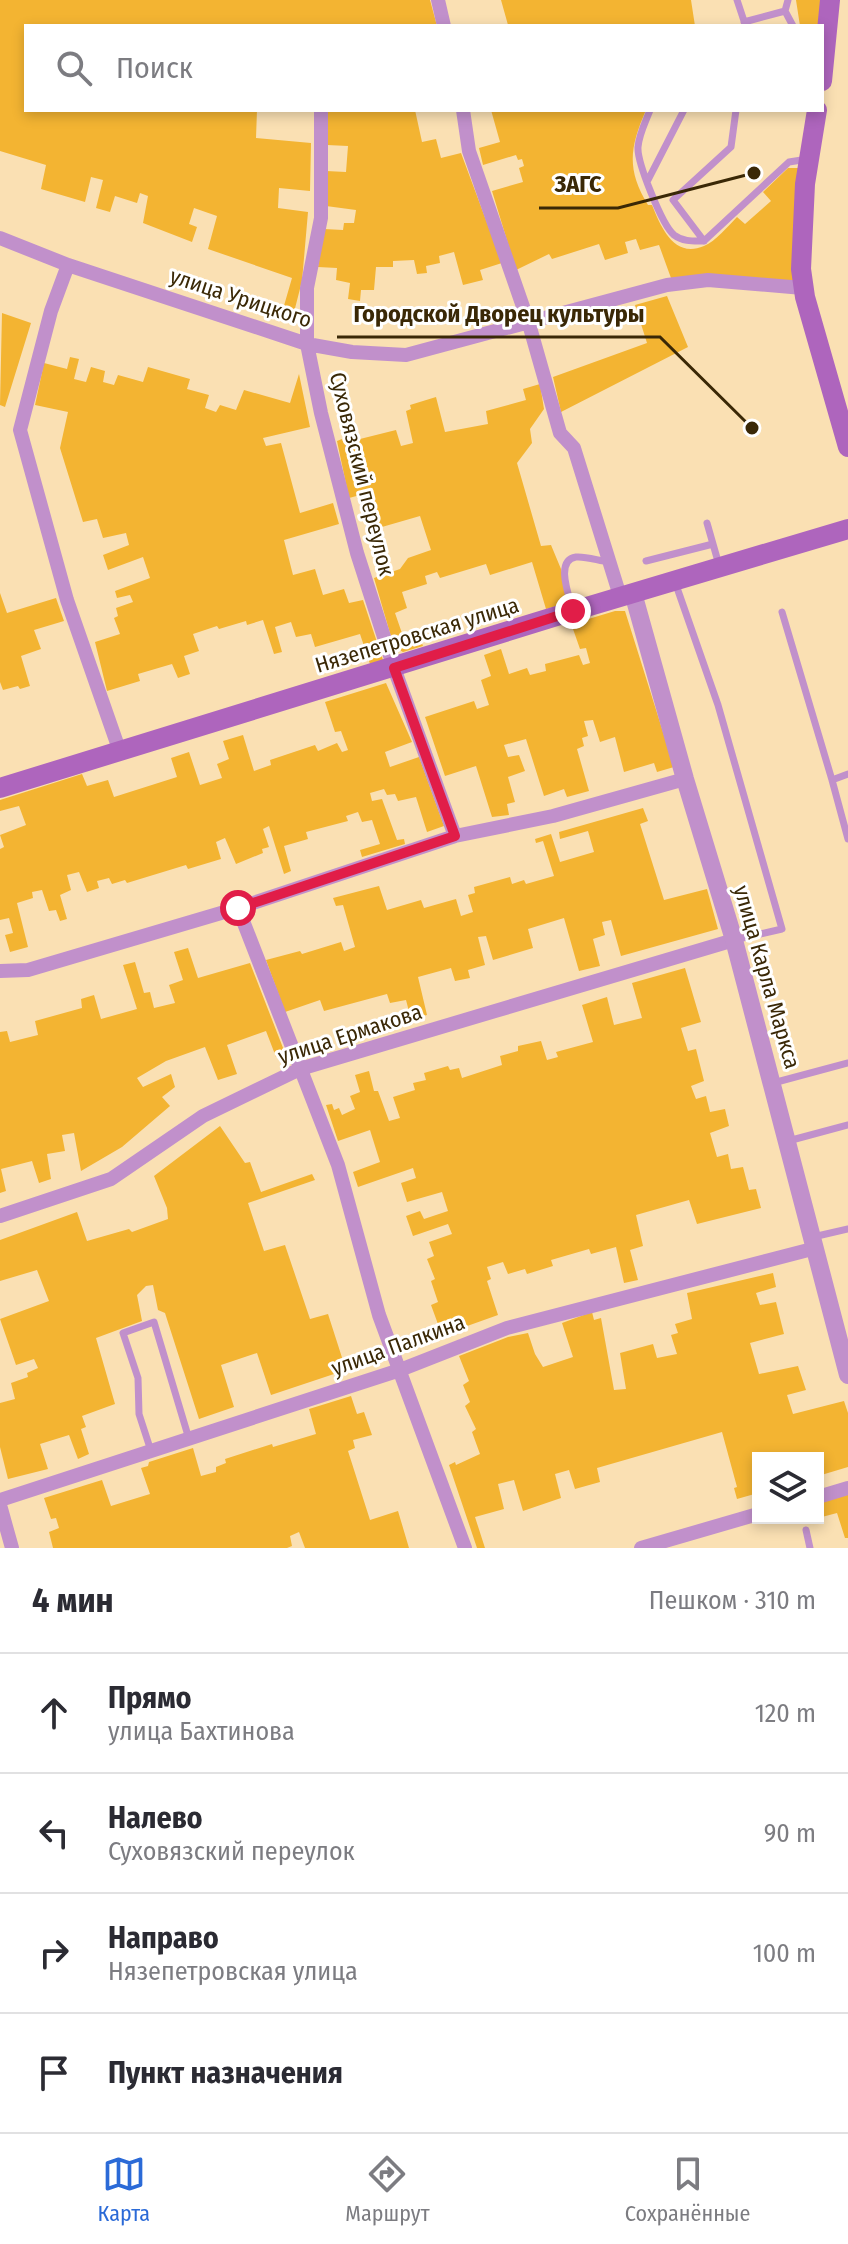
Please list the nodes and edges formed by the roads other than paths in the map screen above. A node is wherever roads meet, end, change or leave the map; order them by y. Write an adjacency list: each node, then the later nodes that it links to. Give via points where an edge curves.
1 (438, 0): 6 (street)
2 (737, 0): 7 (lane)
3 (788, 0): 5 (lane)
4 (830, 0): 9 (main road)
5 (785, 11): 7 (lane); 8 (lane)
6 (444, 24)
7 (745, 24)
8 (792, 24)
9 (824, 61)
10 (321, 112): 23 (street, Суховязский переулок, via 321,218 307,288)
11 (463, 112): 22 (street, улица Карла Маркса, via 469,151)
12 (649, 112): 17 (lane, via 638,143 638,159)
13 (683, 112): 17 (lane)
14 (736, 112): 19 (lane, via 731,147 673,200)
15 (817, 112): 16 (main road)
16 (809, 159): 19 (lane, via 789,162); 21 (main road, via 801,234)
17 (648, 180): 19 (lane, via 673,235)
18 (0, 238): 20 (street, улица Урицкого)
19 (704, 241)
20 (68, 265): 23 (street, улица Урицкого); 36 (street, via 20,430 67,600)
21 (803, 288): 22 (street, улица Урицкого, via 708,280 667,285); 24 (main road)
22 (529, 324): 23 (street, улица Урицкого, via 406,355); 29 (street, улица Карла Маркса, via 560,433 574,448)
23 (307, 344): 35 (street, Суховязский переулок, via 353,539)
24 (848, 447)
25 (707, 523): 27 (lane)
26 (848, 529): 30 (main road, Нязепетровская улица)
27 (713, 544): 28 (lane); 30 (lane)
28 (646, 561)
29 (609, 562): 32 (street, улица Карла Маркса); 33 (lane, via 569,560 564,574)
30 (719, 567): 31 (main road, Нязепетровская улица)
31 (674, 580): 32 (main road, Нязепетровская улица); 44 (lane, via 718,705 782,929)
32 (626, 595): 33 (main road, Нязепетровская улица); 38 (street, улица Карла Маркса)
33 (573, 611): 35 (main road, Нязепетровская улица)
34 (782, 612): 39 (lane)
35 (394, 668): 36 (main road, Нязепетровская улица); 41 (street, Суховязский переулок)
36 (120, 752): 40 (main road, Нязепетровская улица)
37 (848, 774): 39 (lane)
38 (685, 779): 41 (street, via 553,816); 44 (street, улица Карла Маркса)
39 (832, 780): 42 (lane)
40 (0, 788)
41 (455, 836): 43 (street)
42 (848, 839)
43 (238, 908): 45 (street, via 28,970); 47 (street)
44 (734, 940): 47 (street, улица Ермакова); 48 (street, улица Карла Маркса)
45 (0, 971)
46 (848, 1063): 48 (lane)
47 (300, 1069): 51 (street, улица Ермакова, via 203,1116 111,1179); 54 (street, via 338,1165 379,1315)
48 (772, 1084): 50 (street, улица Карла Маркса)
49 (848, 1125): 50 (lane)
50 (787, 1141): 53 (street, улица Карла Маркса)
51 (0, 1216)
52 (848, 1229): 53 (lane)
53 (814, 1242): 54 (street, улица Палкина, via 507,1328); 55 (street, улица Карла Маркса)
54 (400, 1370): 56 (street, улица Палкина); 64 (street)
55 (848, 1375)
56 (189, 1439): 57 (street, улица Палкина); 57 (lane, via 154,1322 123,1333 138,1378 139,1414)
57 (151, 1451): 60 (street, улица Палкина)
58 (848, 1488): 59 (street)
59 (824, 1495)
60 (0, 1503): 63 (street)
61 (752, 1516): 65 (street)
62 (806, 1530): 66 (lane)
63 (12, 1548)
64 (465, 1548)
65 (641, 1548)
66 (810, 1548)

